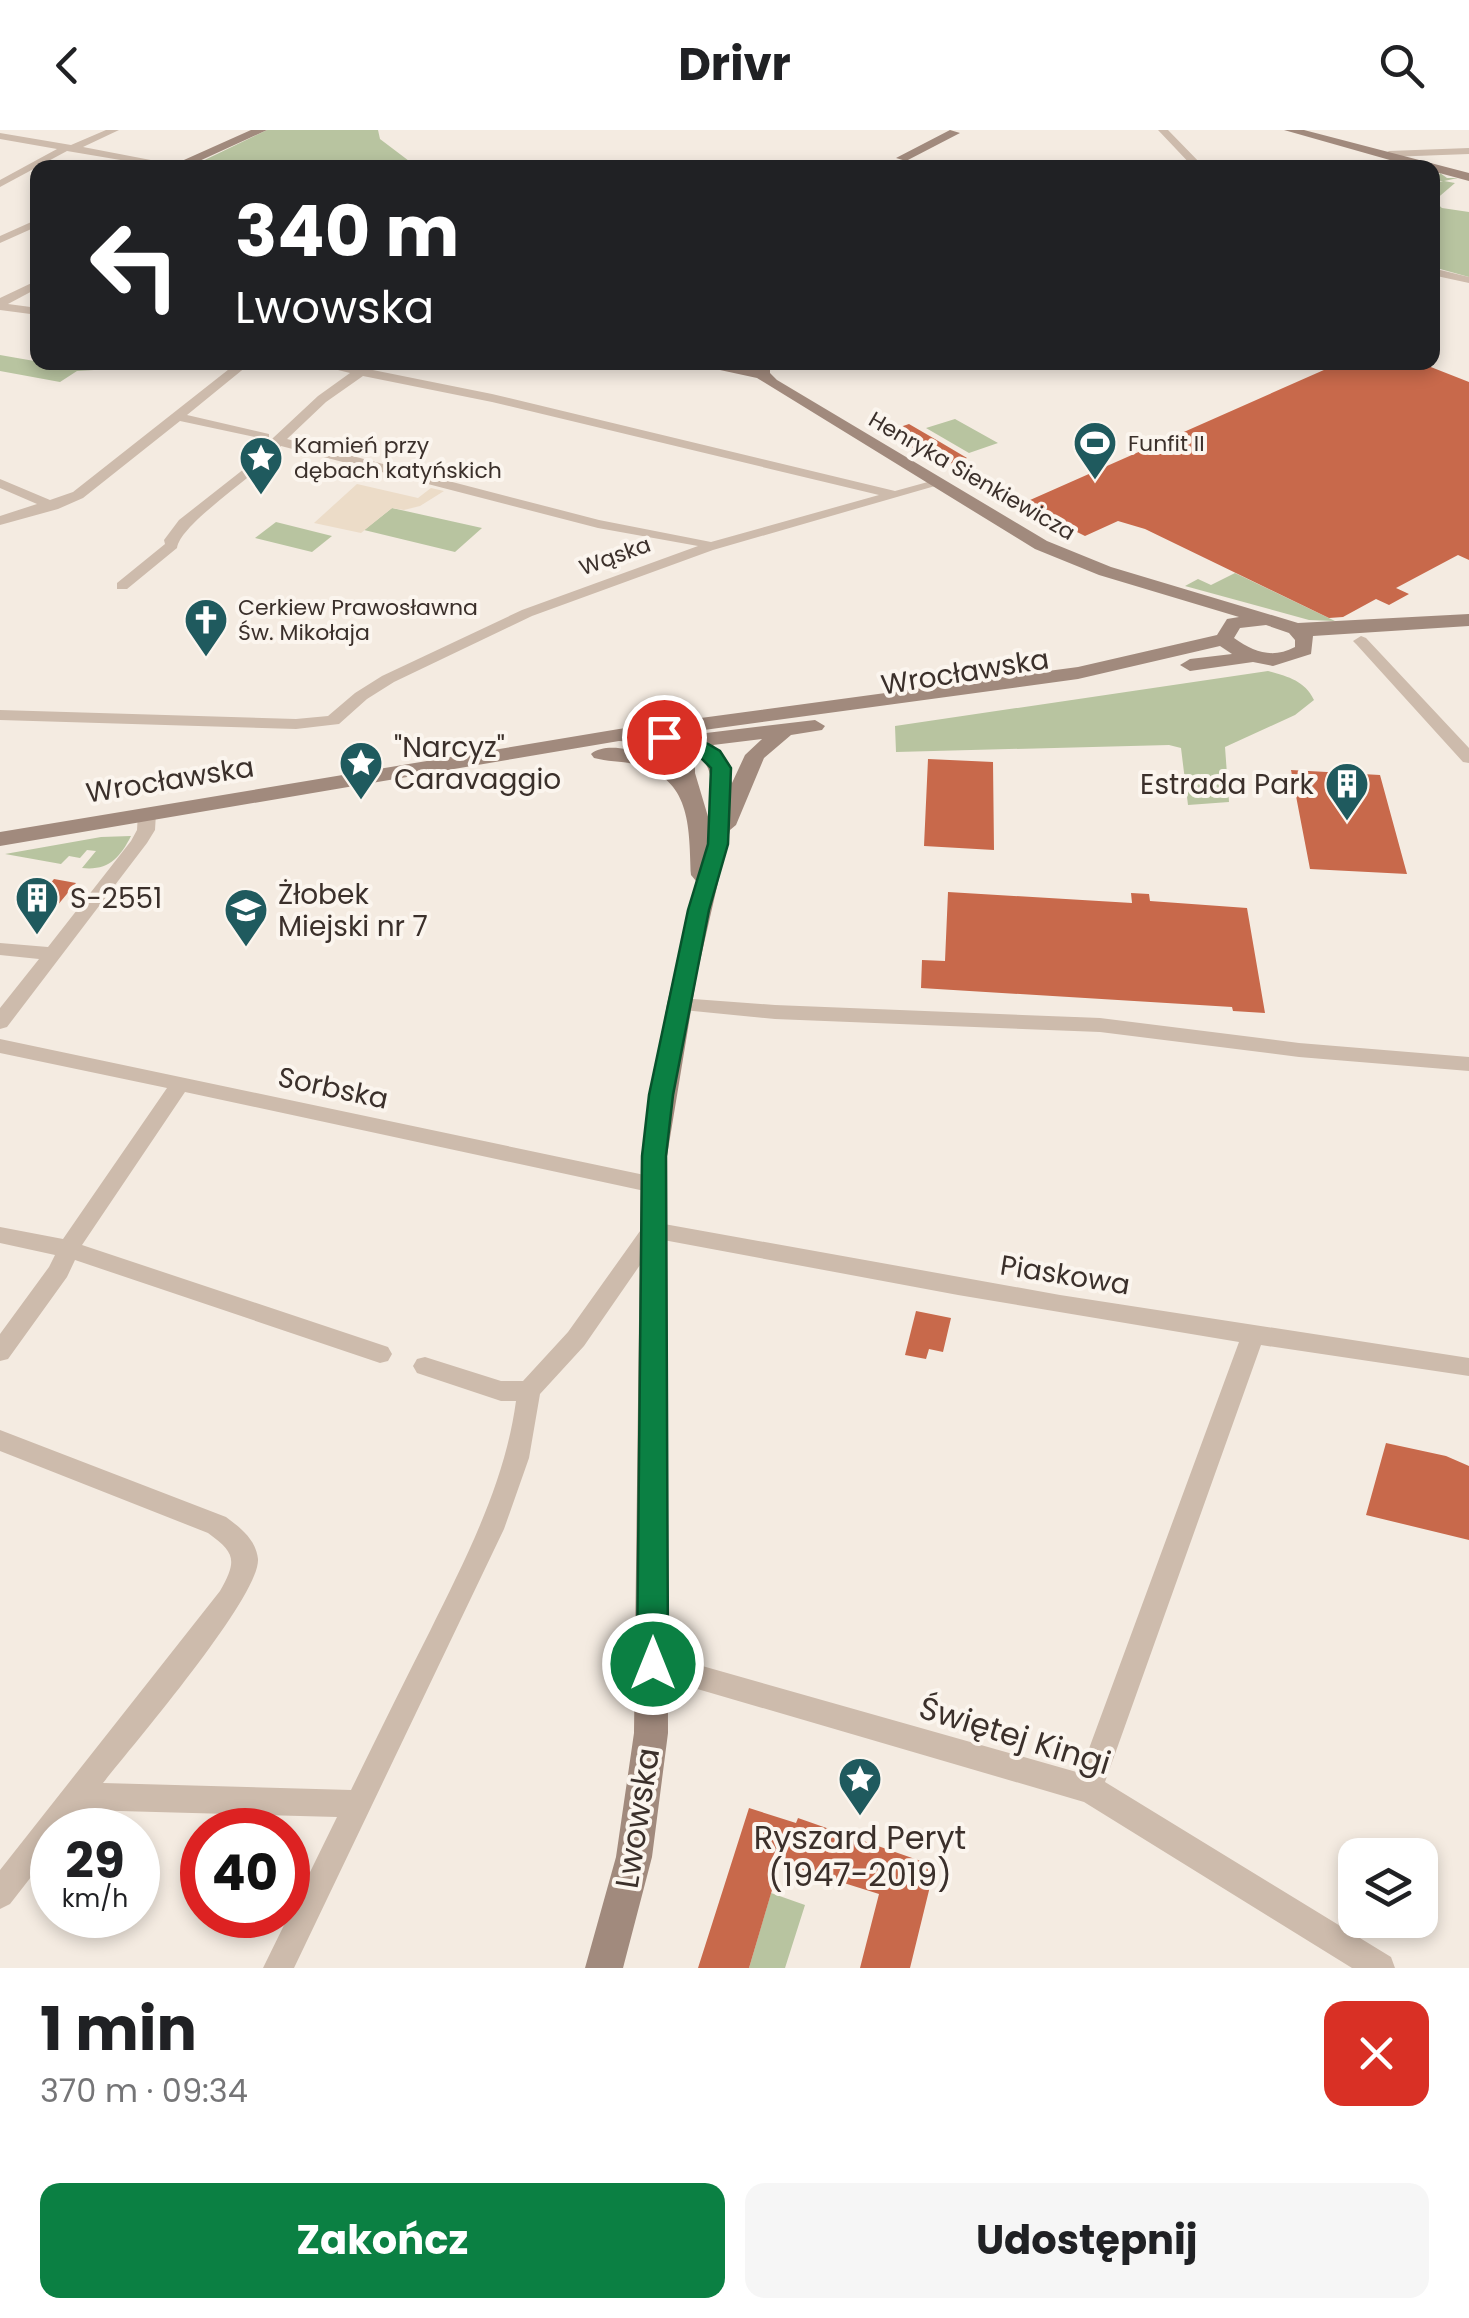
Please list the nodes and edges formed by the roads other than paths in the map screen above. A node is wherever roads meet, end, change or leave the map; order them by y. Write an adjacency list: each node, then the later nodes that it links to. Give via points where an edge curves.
1 (114, 130): 7 (street)
2 (261, 130): 12 (main road)
3 (1163, 130): 15 (street)
4 (1290, 130): 9 (main road)
5 (956, 132): 13 (main road); 14 (main road)
6 (0, 136): 7 (street)
7 (68, 148): 10 (street); 11 (street)
8 (1469, 151): 9 (street)
9 (1423, 158): 16 (main road)
10 (52, 160)
11 (139, 160)
12 (189, 160)
13 (901, 160)
14 (928, 160)
15 (1192, 160)
16 (1428, 160)
17 (1440, 165): 19 (main road)
18 (30, 174): 20 (street)
19 (1469, 177)
20 (0, 187)
21 (30, 226): 22 (street)
22 (0, 240)
23 (1440, 272): 24 (street)
24 (1469, 280)
25 (30, 287): 26 (street)
26 (0, 305): 27 (street)
27 (16, 309): 28 (street); 29 (street)
28 (30, 311)
29 (0, 319)
30 (236, 370): 34 (street)
31 (350, 370): 33 (street)
32 (765, 370): 37 (main road, Henryka Sienkiewicza)
33 (360, 372): 35 (street); 38 (street)
34 (180, 416): 35 (street); 39 (street, via 78,495)
35 (271, 439): 41 (street); 42 (street, via 263,461 184,523 172,545)
36 (0, 483): 39 (street)
37 (935, 484): 38 (street, Wąska); 43 (main road, Henryka Sienkiewicza, via 1074,560)
38 (892, 494): 41 (street, Wąska)
39 (53, 506): 40 (street)
40 (0, 521)
41 (708, 547): 51 (street, Wąska, via 429,657 361,696 333,721)
42 (122, 586)
43 (1184, 593): 44 (main road, Henryka Sienkiewicza); 47 (main road, Henryka Sienkiewicza, via 1218,614)
44 (1267, 619): 46 (main road, Henryka Sienkiewicza); 47 (main road, Wrocławska, via 1244,620)
45 (1467, 625): 46 (main road); 48 (main road)
46 (1296, 629): 49 (main road, via 1306,639)
47 (1226, 634): 50 (main road, Henryka Sienkiewicza); 52 (main road, Wrocławska, via 1202,647 1046,678)
48 (1361, 641): 49 (main road); 57 (street)
49 (1304, 650): 50 (main road, Wrocławska, via 1283,660)
50 (1252, 657): 53 (main road, Wrocławska)
51 (0, 715)
52 (713, 721): 54 (main road, Wrocławska); 55 (main road)
53 (785, 730): 55 (main road, Wrocławska); 62 (main road, via 748,765)
54 (619, 735): 55 (main road, Wrocławska); 58 (main road, Wrocławska)
55 (687, 742): 56 (main road, Wrocławska); 59 (main road, Lwowska, via 681,758); 62 (main road, Lwowska, via 713,755 721,768)
56 (601, 754): 58 (main road, Wrocławska, via 504,768); 59 (main road, via 651,761)
57 (1469, 758)
58 (468, 764): 60 (main road, Wrocławska)
59 (689, 790): 63 (main road, Lwowska, via 698,816)
60 (147, 813): 61 (main road, Wrocławska); 65 (street, via 138,843)
61 (0, 838)
62 (718, 844): 63 (main road, Lwowska)
63 (702, 890): 66 (main road, Lwowska)
64 (0, 949): 65 (street)
65 (53, 954): 67 (street)
66 (680, 1004): 69 (street, via 1100,1025); 71 (main road, Lwowska, via 661,1095)
67 (0, 1022)
68 (0, 1046): 70 (street, Sorbska)
69 (1469, 1064)
70 (181, 1084): 71 (street, Sorbska); 74 (street)
71 (654, 1185): 72 (main road, Lwowska)
72 (653, 1230): 75 (street, Piaskowa); 80 (street, via 576,1339); 82 (main road, Lwowska)
73 (0, 1235): 74 (street)
74 (68, 1249): 76 (street); 77 (street)
75 (1252, 1336): 79 (street, Piaskowa); 83 (street)
76 (0, 1352)
77 (380, 1354)
78 (425, 1366): 80 (street, via 500,1391)
79 (1469, 1367)
80 (529, 1391): 85 (street, via 527,1427 491,1525)
81 (0, 1440): 84 (street, via 216,1525 237,1538 246,1554 229,1599)
82 (653, 1664): 83 (street, Świętej Kingi); 88 (main road, Lwowska, via 644,1805)
83 (1088, 1790): 89 (street, Świętej Kingi)
84 (76, 1796): 85 (street); 86 (street)
85 (359, 1804): 87 (street)
86 (0, 1894)
87 (278, 1968)
88 (604, 1968)
89 (1380, 1968)

